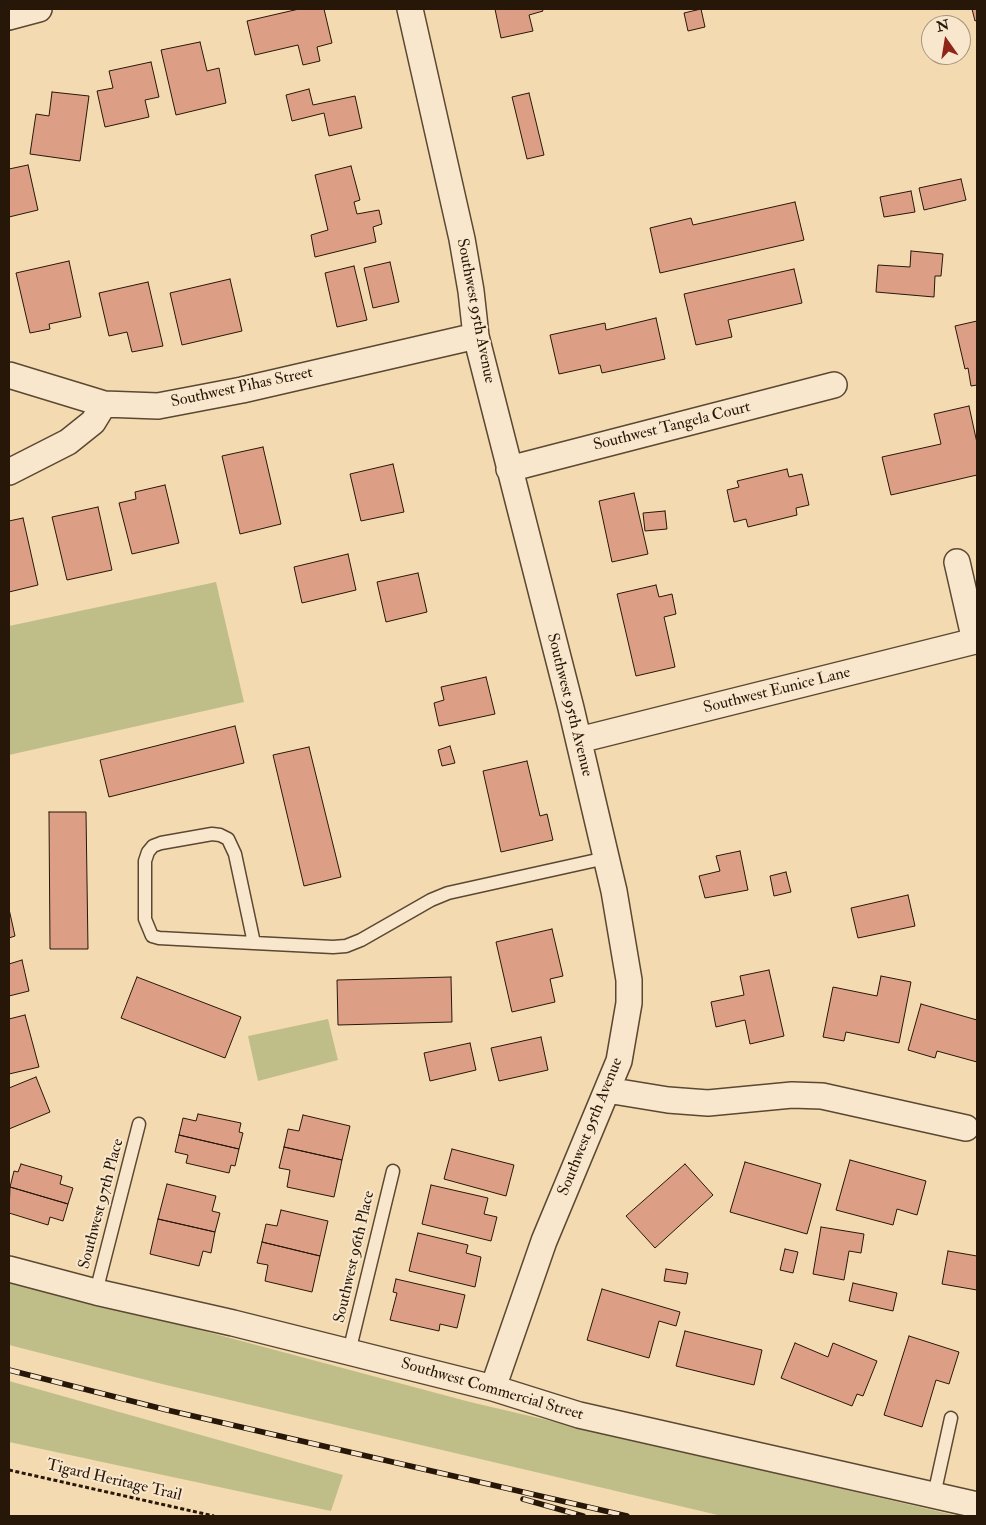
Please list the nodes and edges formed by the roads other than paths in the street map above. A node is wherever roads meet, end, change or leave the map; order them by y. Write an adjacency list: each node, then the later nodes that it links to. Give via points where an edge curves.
1 (39, 9): 3 (street)
2 (410, 9): 4 (street, Southwest 95th Avenue, via 462,239)
3 (9, 17)
4 (476, 336): 7 (street, Southwest Pihas Street, via 158,406); 8 (street, Southwest 95th Avenue)
5 (9, 375): 7 (street, Southwest Pihas Street)
6 (834, 385): 8 (street, Southwest Tangela Court)
7 (104, 404): 9 (street, via 93,422 68,442)
8 (509, 468): 12 (street, Southwest 95th Avenue)
9 (9, 472)
10 (957, 562): 11 (street, Southwest Eunice Lane)
11 (976, 645): 12 (street, Southwest Eunice Lane)
12 (579, 740): 13 (street, Southwest 95th Avenue)
13 (606, 858): 14 (lane, via 448,893 373,935 346,946); 15 (street, Southwest 95th Avenue, via 629,980 629,1003 619,1061)
14 (254, 943): 14 (lane, via 152,936 145,919 145,861 153,846 212,834 228,839 235,854)
15 (607, 1090): 17 (street, via 708,1103 822,1096); 22 (street, Southwest 95th Avenue, via 544,1242)
16 (139, 1124): 20 (lane, Southwest 97th Place)
17 (966, 1128)
18 (393, 1171): 21 (lane, Southwest 96th Place)
19 (9, 1269): 20 (street, Southwest Commercial Street)
20 (96, 1292): 21 (street, Southwest Commercial Street)
21 (349, 1352): 22 (street, Southwest Commercial Street)
22 (493, 1388): 24 (street, Southwest Commercial Street, via 578,1415)
23 (951, 1418): 24 (lane)
24 (934, 1495): 25 (street, Southwest Commercial Street)
25 (977, 1505)

